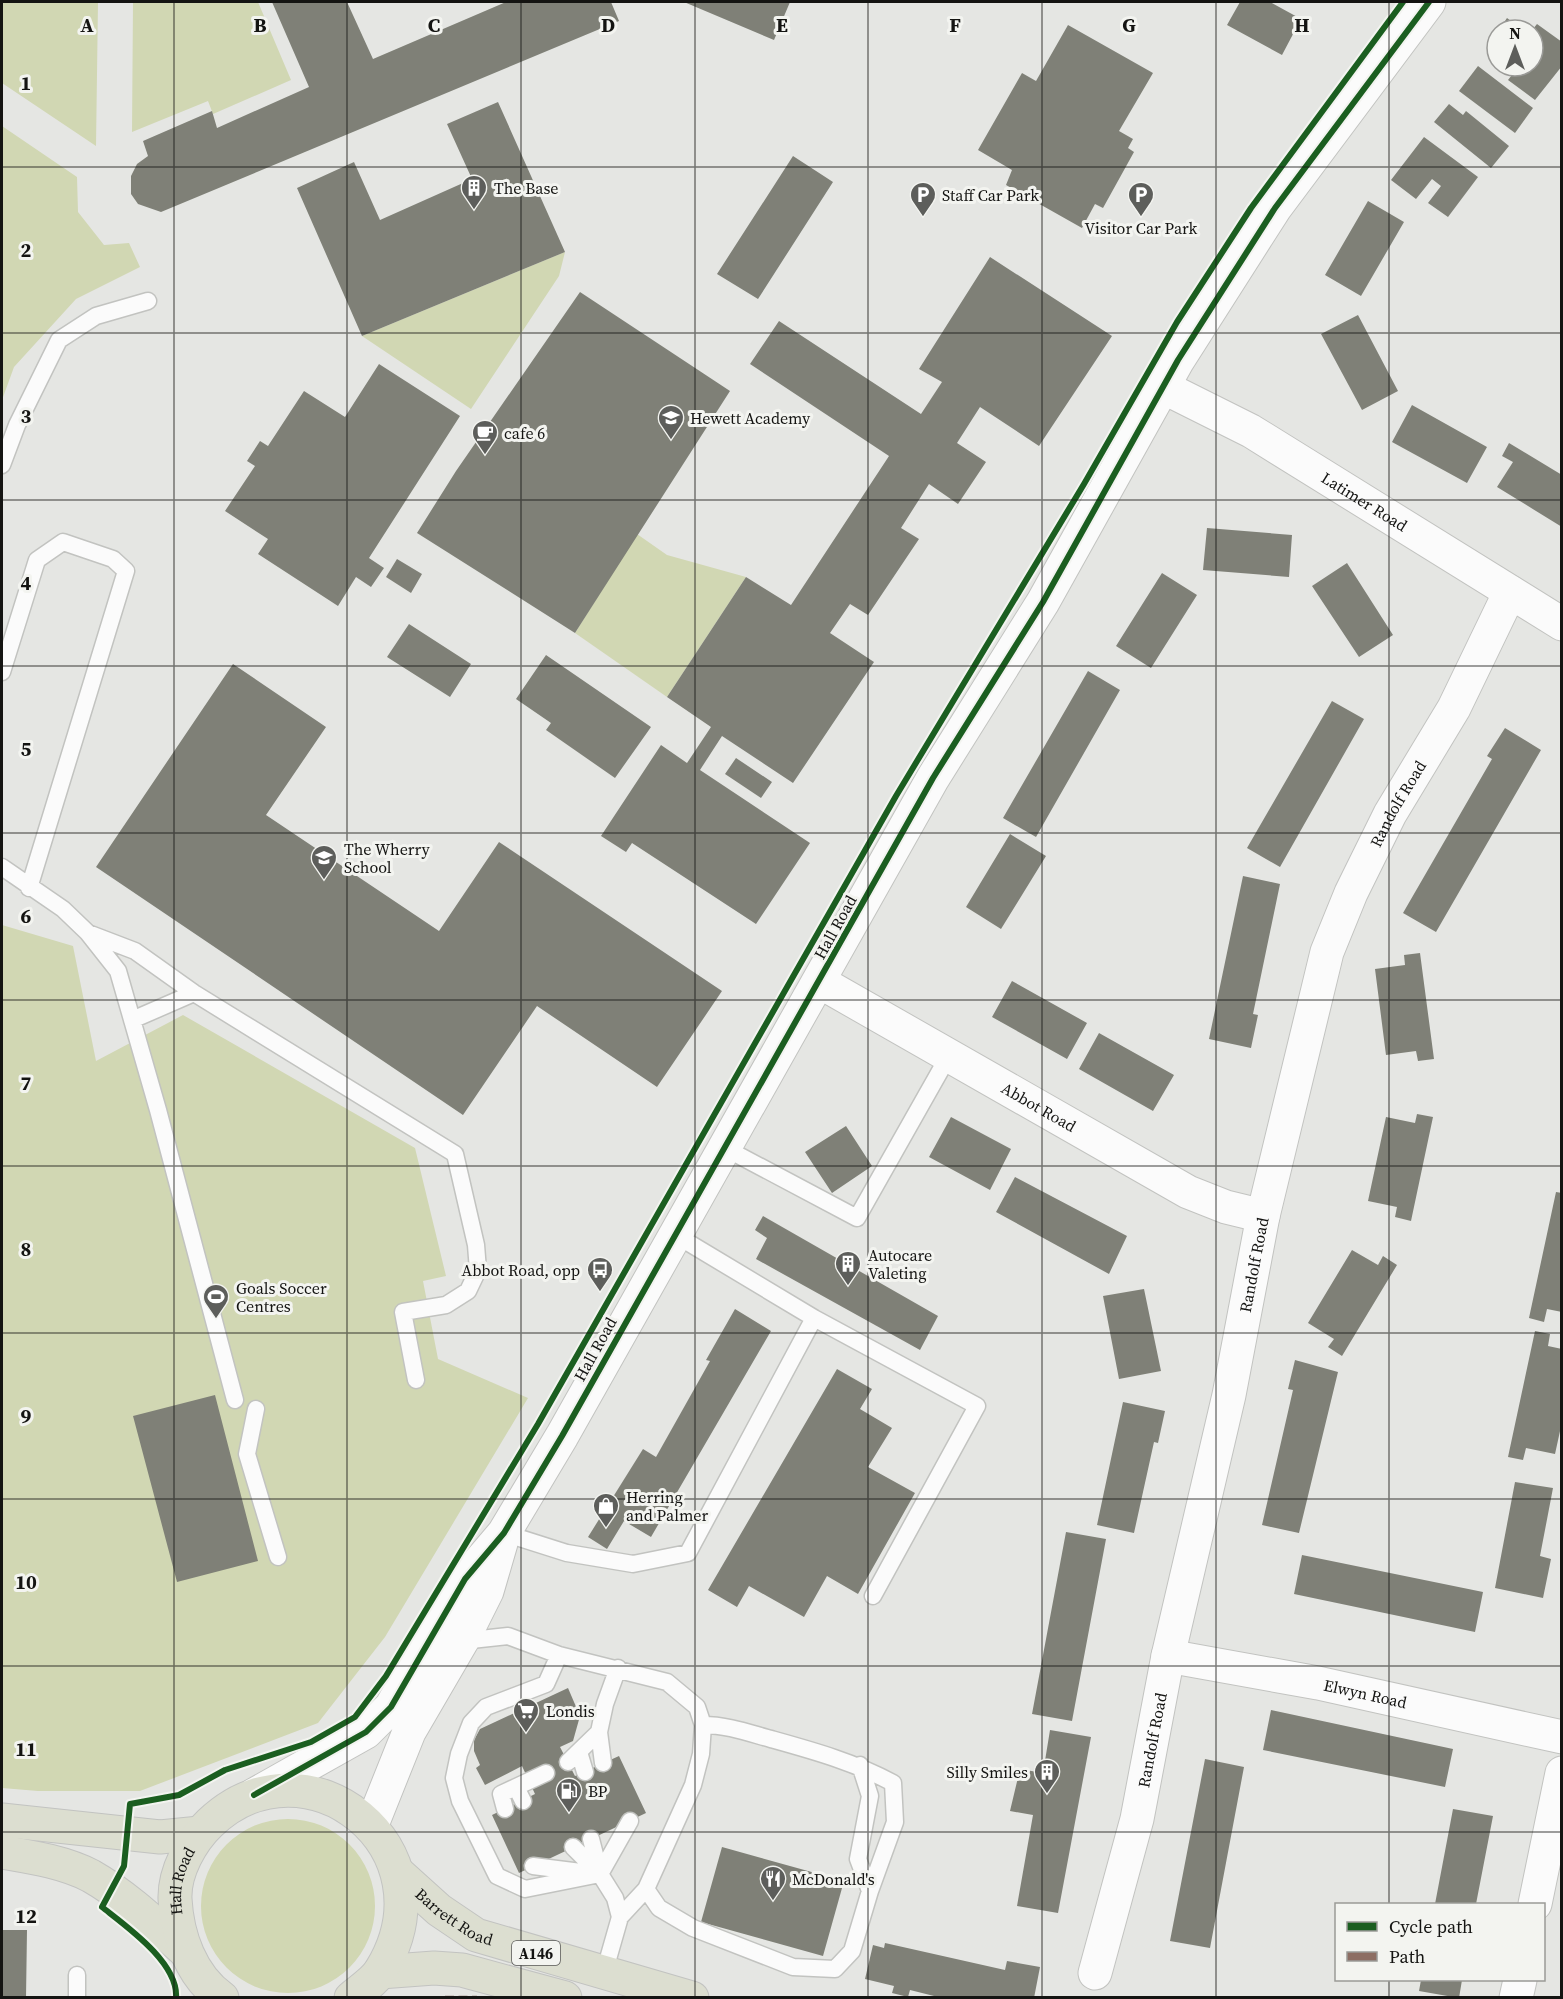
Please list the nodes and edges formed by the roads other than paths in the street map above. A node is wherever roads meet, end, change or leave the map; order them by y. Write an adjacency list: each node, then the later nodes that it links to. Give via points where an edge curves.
1 (1429, 2): 3 (street, Hall Road, via 1275,208)
2 (148, 301): 4 (lane, via 96,316 59,340)
3 (1163, 387): 5 (street, Latimer Road, via 1251,431); 11 (street, Hall Road, via 1043,602 933,778)
4 (2, 465)
5 (1510, 592): 6 (street, Latimer Road); 16 (street, Randolf Road, via 1454,708 1390,814 1327,952)
6 (1562, 624)
7 (2, 672): 9 (lane, via 37,561 63,542 113,559 126,571)
8 (2, 867): 9 (lane)
9 (29, 888): 10 (lane, via 63,909)
10 (88, 933): 12 (lane, via 135,951); 13 (lane, via 118,971)
11 (820, 982): 14 (street, Abbot Road); 15 (street, Hall Road)
12 (194, 993): 13 (lane); 19 (lane, via 455,1154 478,1270 468,1291 446,1305 403,1312)
13 (132, 1020): 20 (lane)
14 (948, 1057): 15 (lane, via 857,1218); 16 (street, Abbot Road, via 1188,1192)
15 (725, 1148): 17 (street, Hall Road)
16 (1263, 1216): 27 (street, Randolf Road, via 1229,1395)
17 (674, 1234): 18 (lane); 22 (street, Hall Road)
18 (814, 1318): 22 (lane, via 688,1554 633,1564 567,1553); 24 (lane, via 977,1406)
19 (416, 1380)
20 (235, 1400)
21 (256, 1409): 23 (lane, via 248,1454)
22 (504, 1533): 25 (street, Hall Road, via 487,1591); 37 (street, Hall Road, via 465,1579 391,1707 366,1732)
23 (279, 1557)
24 (873, 1596)
25 (462, 1641): 26 (lane, via 508,1636); 41 (street, Hall Road, via 410,1732)
26 (559, 1655): 28 (lane); 50 (lane, via 546,1684 486,1707 471,1723 454,1778 460,1801 497,1876 525,1889)
27 (1168, 1656): 31 (street, Elwyn Road, via 1318,1683); 58 (street, Randolf Road, via 1137,1819)
28 (618, 1668): 29 (lane, via 667,1682 697,1707); 30 (lane)
29 (703, 1725): 33 (lane, via 720,1725); 51 (lane, via 693,1785)
30 (599, 1732): 32 (lane); 34 (lane, via 573,1757)
31 (1562, 1737)
32 (603, 1763)
33 (860, 1765): 52 (lane, via 870,1796 858,1859); 52 (lane, via 893,1784 895,1822)
34 (585, 1772)
35 (546, 1773): 38 (lane, via 519,1794 501,1794)
36 (1562, 1773): 53 (street)
37 (254, 1795): 41 (highway, Hall Road / A146, via 299,1791 342,1803); 43 (highway, Hall Road / A146, via 224,1810)
38 (505, 1809)
39 (2, 1820): 43 (highway, via 160,1837)
40 (630, 1821): 50 (lane)
41 (371, 1827): 49 (highway, Hall Road / A146, via 386,1844)
42 (612, 1829): 50 (lane)
43 (200, 1833): 55 (highway, Hall Road / A146, via 182,1864 175,1895 177,1924)
44 (591, 1839): 50 (lane)
45 (573, 1847): 50 (lane)
46 (2, 1852): 55 (highway, A146, via 34,1857 89,1875 133,1904)
47 (550, 1858): 50 (lane)
48 (532, 1866): 50 (lane)
49 (398, 1873): 56 (highway, Hall Road / A146, via 400,1927); 57 (highway, Barrett Road / A146, via 439,1910 476,1935)
50 (600, 1874): 54 (lane, via 615,1899)
51 (646, 1889): 52 (lane, via 659,1908 693,1928 793,1967 835,1969 852,1952); 54 (lane)
52 (870, 1891)
53 (1535, 1903)
54 (620, 1917): 57 (lane)
55 (185, 1951): 61 (highway, Hall Road / A146)
56 (380, 1972): 63 (highway, Hall Road / A146); 64 (highway, A146, via 462,1970)
57 (604, 1973): 65 (highway, Barrett Road / A146)
58 (1095, 1973)
59 (77, 1975): 62 (lane)
60 (1520, 1981): 66 (street)
61 (214, 1995)
62 (77, 1998)
63 (351, 1998)
64 (565, 1998)
65 (692, 1998)
66 (1516, 1998)

